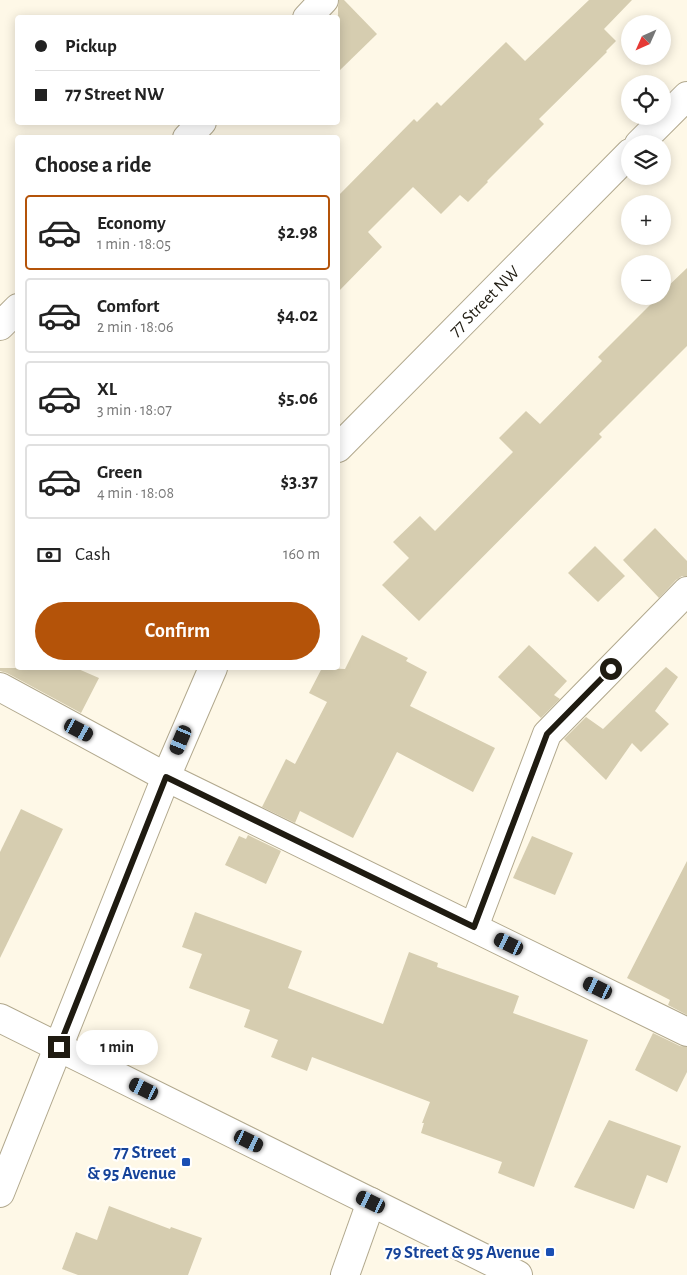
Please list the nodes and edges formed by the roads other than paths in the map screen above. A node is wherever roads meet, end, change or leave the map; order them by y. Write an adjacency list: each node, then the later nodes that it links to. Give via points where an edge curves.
1 (324, 0): 2 (street)
2 (310, 15)
3 (687, 96): 6 (street)
4 (199, 125): 5 (street)
5 (190, 135)
6 (648, 135)
7 (621, 162): 10 (street, 77 Street NW)
8 (15, 311): 9 (street)
9 (0, 326)
10 (340, 446)
11 (687, 591): 15 (street, via 547,734)
12 (212, 670): 14 (street)
13 (0, 687): 14 (street)
14 (166, 777): 15 (street); 18 (street)
15 (474, 927): 17 (street)
16 (0, 1018): 18 (street)
17 (687, 1032)
18 (59, 1047): 19 (street); 20 (street)
19 (0, 1192)
20 (371, 1202): 21 (street); 22 (street)
21 (345, 1275)
22 (518, 1275)

